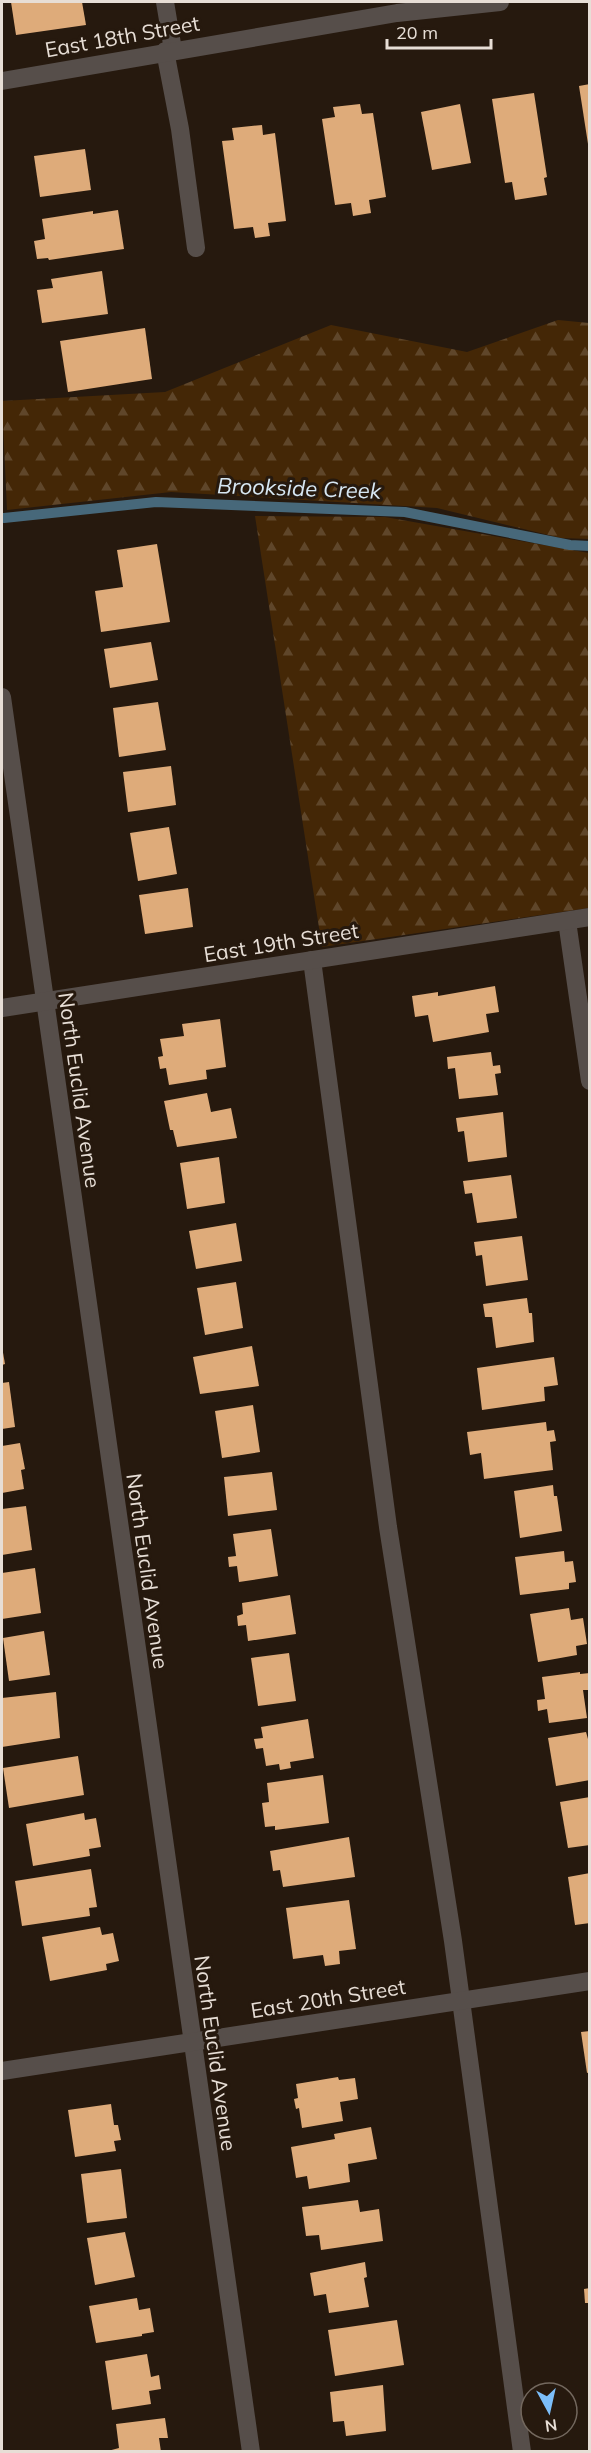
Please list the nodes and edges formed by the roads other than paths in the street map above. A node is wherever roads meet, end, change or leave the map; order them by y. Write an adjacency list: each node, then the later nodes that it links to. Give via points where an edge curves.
1 (165, 2): 4 (street)
2 (500, 2): 3 (street, East 18th Street, via 454,8)
3 (436, 5): 4 (street, East 18th Street)
4 (169, 50): 5 (street, East 18th Street); 6 (street)
5 (2, 81)
6 (196, 248)
7 (2, 697): 11 (street, North Euclid Avenue)
8 (590, 917): 9 (street, East 19th Street)
9 (567, 921): 10 (street, East 19th Street); 13 (street)
10 (312, 960): 11 (street, East 19th Street); 15 (street, via 389,1539)
11 (45, 1002): 12 (street, East 19th Street); 16 (street, North Euclid Avenue)
12 (2, 1008)
13 (590, 1081)
14 (590, 1981): 15 (street, East 20th Street)
15 (462, 2000): 16 (street, East 20th Street); 19 (street)
16 (191, 2042): 17 (street, East 20th Street); 18 (street, North Euclid Avenue)
17 (2, 2071)
18 (251, 2451)
19 (522, 2451)

